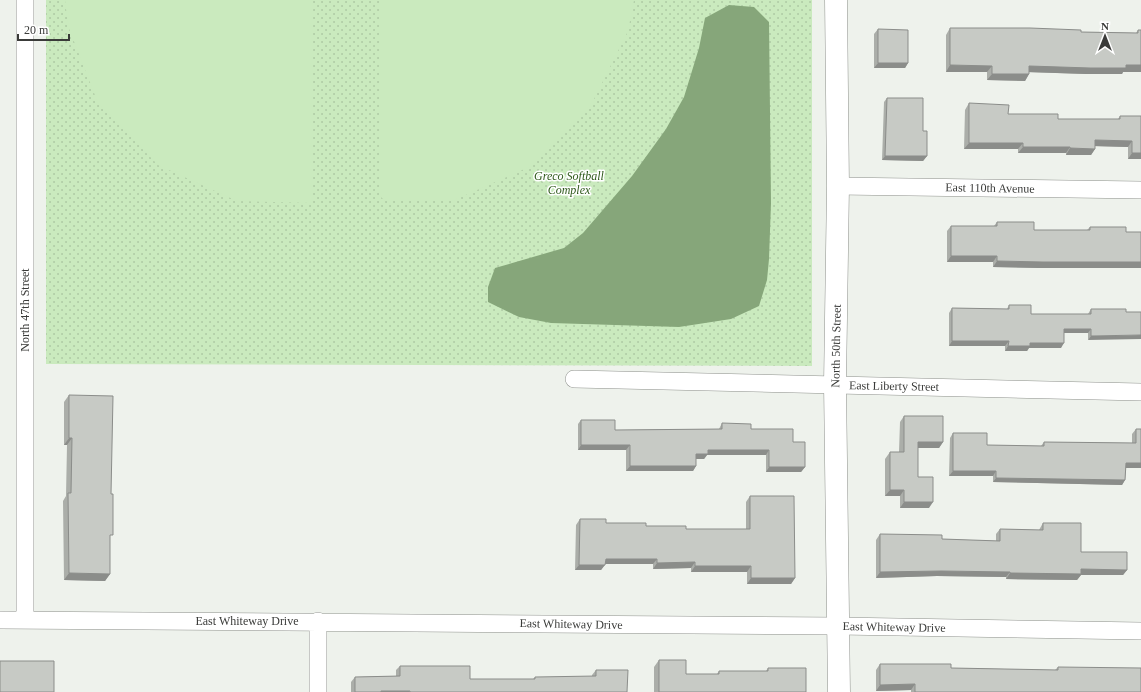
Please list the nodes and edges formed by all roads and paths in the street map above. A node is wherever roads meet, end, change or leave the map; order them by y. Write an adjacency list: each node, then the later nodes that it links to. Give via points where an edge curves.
1 (25, 0): 9 (street, North 47th Street)
2 (836, 0): 3 (street, North 50th Street)
3 (838, 186): 4 (street, East 110th Avenue); 6 (street, North 50th Street)
4 (1141, 190)
5 (574, 378): 6 (street, East Liberty Street)
6 (835, 384): 7 (street, East Liberty Street); 11 (street, North 50th Street)
7 (1141, 392)
8 (0, 620): 9 (street, East Whiteway Drive)
9 (25, 620): 10 (street, East Whiteway Drive)
10 (318, 621): 11 (street, East Whiteway Drive); 13 (street)
11 (839, 626): 12 (street, East Whiteway Drive); 14 (street, North 50th Street)
12 (1141, 631)
13 (318, 692)
14 (839, 692)

